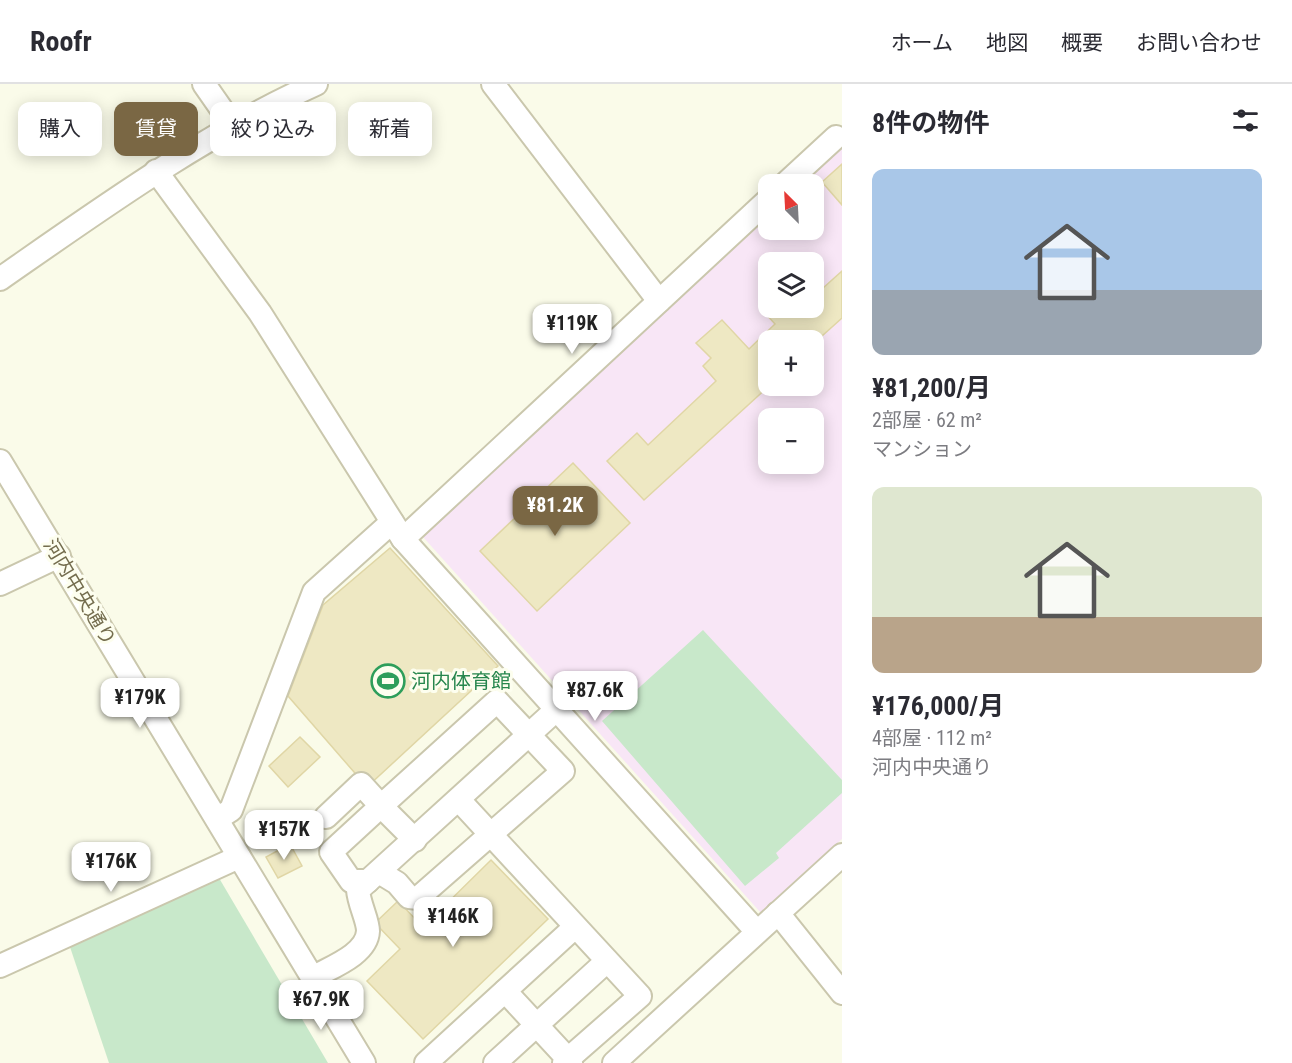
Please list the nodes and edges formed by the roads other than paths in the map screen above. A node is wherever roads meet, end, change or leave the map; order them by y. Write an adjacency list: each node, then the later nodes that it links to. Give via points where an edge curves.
1 (204, 84): 4 (street)
2 (316, 84): 5 (street)
3 (493, 84): 12 (street)
4 (217, 102)
5 (282, 102)
6 (836, 137): 9 (street)
7 (210, 141): 8 (street)
8 (156, 171): 11 (street); 14 (street, via 260,313)
9 (796, 174)
10 (758, 209): 12 (street)
11 (0, 279)
12 (659, 301): 14 (street)
13 (0, 461): 15 (street, 河内中央通り)
14 (397, 530): 17 (street); 22 (street, via 314,592 231,810)
15 (59, 556): 16 (street); 22 (street, 河内中央通り)
16 (0, 584)
17 (556, 710): 18 (street); 30 (street)
18 (529, 735): 19 (street); 20 (street, via 497,701); 23 (street, via 562,771)
19 (459, 800): 23 (street); 24 (street)
20 (381, 806): 21 (street, via 361,784); 24 (street); 27 (street, via 331,852 351,880)
21 (326, 817)
22 (217, 819): 26 (street, 河内中央通り)
23 (490, 835): 27 (street, via 418,898 409,897 397,883); 29 (street)
24 (415, 840): 27 (street)
25 (842, 855): 28 (street)
26 (239, 856): 32 (street); 33 (street, 河内中央通り)
27 (373, 877): 33 (street, via 358,890 368,932 365,943 350,958)
28 (778, 913): 30 (street); 35 (street)
29 (575, 927): 31 (street); 34 (street)
30 (757, 932): 41 (street)
31 (607, 961): 36 (street); 37 (street, via 639,996)
32 (0, 966)
33 (312, 978): 38 (street, 河内中央通り)
34 (505, 991): 36 (street); 39 (street)
35 (842, 993)
36 (537, 1026): 37 (street); 40 (street)
37 (568, 1062)
38 (364, 1063)
39 (426, 1063)
40 (495, 1063)
41 (614, 1063)

